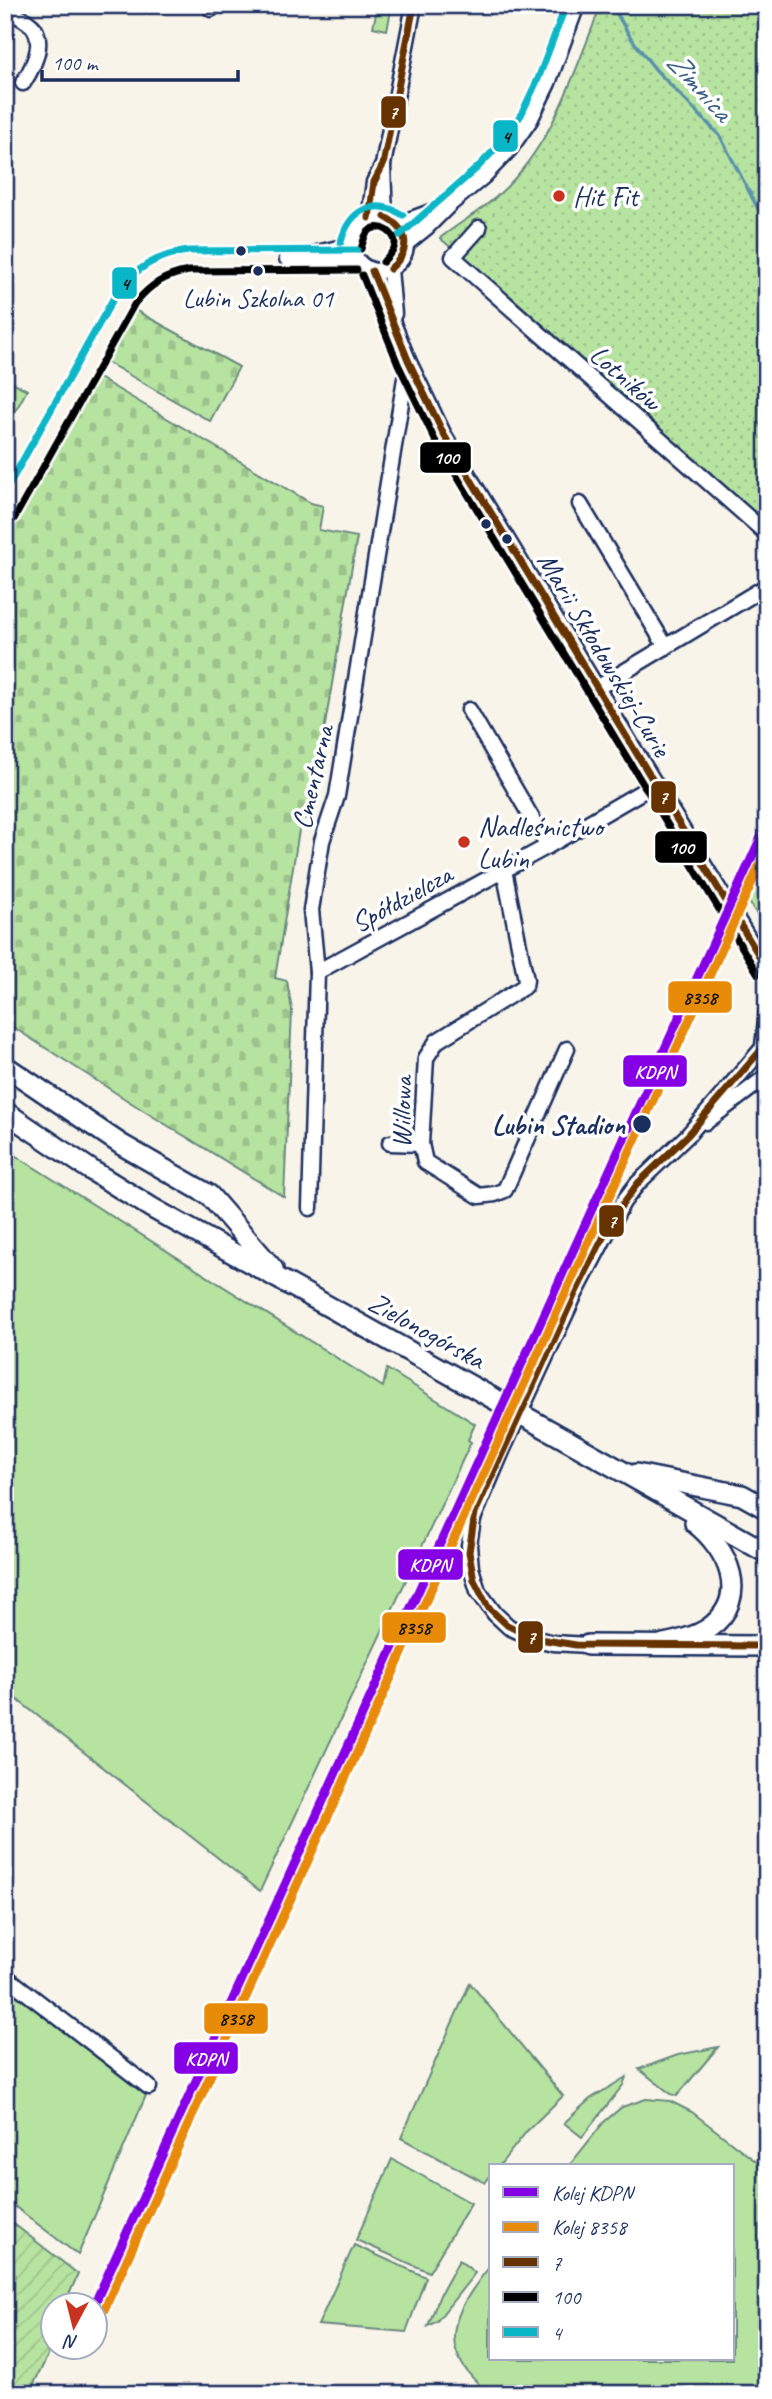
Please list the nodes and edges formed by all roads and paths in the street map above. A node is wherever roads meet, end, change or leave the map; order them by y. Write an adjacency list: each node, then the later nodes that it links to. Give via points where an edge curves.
1 (414, 5): 5 (street)
2 (577, 5): 6 (street, via 530,120 498,162)
3 (5, 8): 4 (street, via 33,26 37,36 34,65)
4 (23, 83)
5 (383, 165): 7 (street); 8 (street, via 374,183)
6 (449, 205): 9 (street); 11 (street)
7 (385, 217): 8 (street); 9 (street)
8 (369, 218): 12 (street, via 359,224)
9 (398, 224): 11 (street)
10 (480, 228): 19 (street, Lotników, via 453,257)
11 (407, 243): 14 (street, via 405,254)
12 (351, 245): 13 (street); 13 (street, via 289,259)
13 (357, 260): 15 (street)
14 (390, 269): 15 (street); 16 (street, Marii Skłodowskiej-Curie)
15 (372, 271): 16 (street, Marii Skłodowskiej-Curie)
16 (395, 322): 17 (street, Marii Skłodowskiej-Curie)
17 (408, 360): 22 (street, Marii Skłodowskiej-Curie, via 444,435); 28 (street, Cmentarna, via 337,796 322,841 311,910)
18 (580, 505): 21 (street)
19 (767, 534)
20 (767, 586): 21 (street)
21 (666, 647): 22 (street)
22 (597, 688): 24 (street, Marii Skłodowskiej-Curie)
23 (469, 710): 25 (street)
24 (655, 784): 25 (street, Spółdzielcza); 27 (street, Marii Skłodowskiej-Curie)
25 (548, 846): 26 (street, Spółdzielcza)
26 (504, 870): 28 (street, Spółdzielcza); 38 (street, Willowa, via 525,986 437,1041 426,1058)
27 (766, 967): 29 (street)
28 (317, 972): 39 (street, Cmentarna)
29 (767, 982)
30 (767, 1011): 31 (street)
31 (765, 1044): 36 (street)
32 (568, 1049): 38 (street, Willowa, via 505,1190 480,1196 425,1162)
33 (5, 1066): 40 (main road, Zielonogórska, via 122,1145 209,1195)
34 (767, 1076): 36 (street)
35 (5, 1112): 40 (main road, Zielonogórska, via 134,1197)
36 (688, 1135): 46 (street, via 638,1183 614,1216 471,1526 473,1578 498,1617 536,1639)
37 (390, 1143): 38 (street)
38 (421, 1144)
39 (310, 1208)
40 (282, 1279): 41 (main road, Zielonogórska, bridge)
41 (618, 1470): 42 (main road, Zielonogórska); 43 (main road, Zielonogórska, via 741,1495)
42 (653, 1489): 44 (main road, Zielonogórska); 45 (main road, via 710,1535 725,1557 731,1581 727,1607 714,1624)
43 (767, 1509)
44 (767, 1553)
45 (663, 1644): 46 (main road); 47 (main road)
46 (588, 1645)
47 (767, 1646)
48 (5, 1976): 49 (street)
49 (149, 2087)

